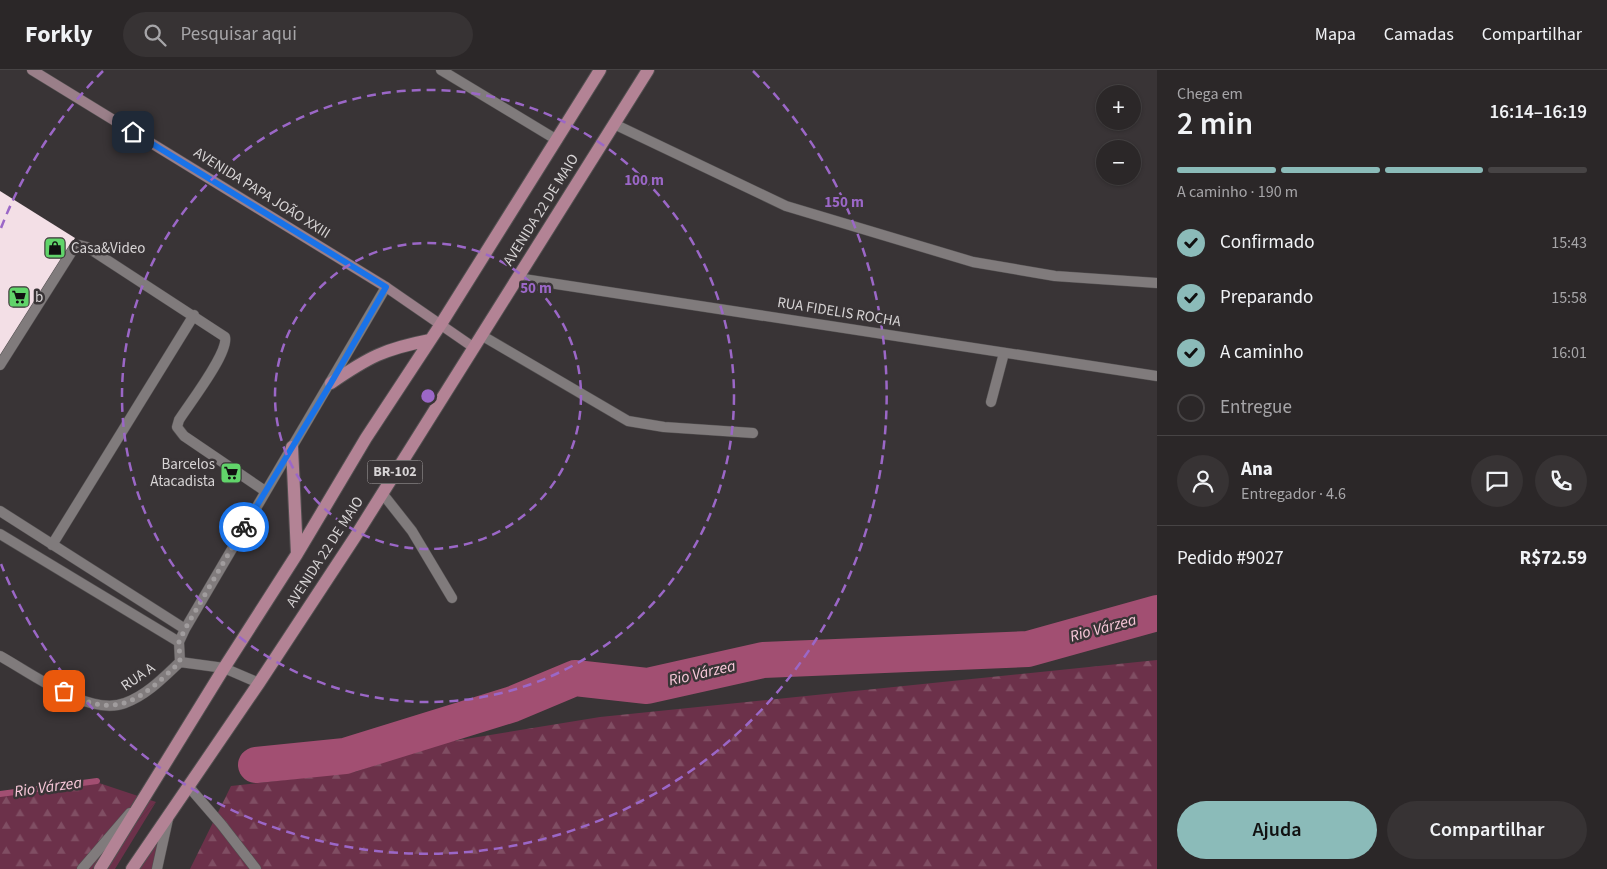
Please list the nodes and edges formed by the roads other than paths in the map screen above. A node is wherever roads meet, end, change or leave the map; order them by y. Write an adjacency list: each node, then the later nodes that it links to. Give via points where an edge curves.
1 (32, 70): 9 (street, AVENIDA PAPA JOÃO XXIII)
2 (441, 70): 6 (street)
3 (600, 70): 6 (main road, AVENIDA 22 DE MAIO / BR-102)
4 (648, 70): 5 (main road, AVENIDA 22 DE MAIO / BR-102)
5 (614, 124): 7 (main road, AVENIDA 22 DE MAIO / BR-102); 8 (street, via 786,206 973,262 1055,276)
6 (557, 140): 11 (main road, AVENIDA 22 DE MAIO / BR-102)
7 (517, 278): 12 (main road, AVENIDA 22 DE MAIO / BR-102); 15 (street, RUA FIDELIS ROCHA)
8 (1157, 283)
9 (386, 287): 11 (street, AVENIDA PAPA JOÃO XXIII); 18 (street)
10 (194, 315): 16 (street, via 79,245); 22 (street, via 220,332 226,343 177,426 184,436); 26 (street)
11 (441, 324): 13 (main road, AVENIDA 22 DE MAIO / BR-102); 14 (street, AVENIDA PAPA JOÃO XXIII)
12 (481, 335): 14 (main road, AVENIDA 22 DE MAIO / BR-102); 20 (street, via 628,421 664,427)
13 (430, 340): 18 (main road, via 378,353); 27 (main road, AVENIDA 22 DE MAIO / BR-102, via 366,438)
14 (473, 347): 23 (main road, AVENIDA 22 DE MAIO / BR-102)
15 (1004, 352): 17 (street, RUA FIDELIS ROCHA); 19 (street)
16 (0, 365)
17 (1157, 376)
18 (331, 383): 21 (street)
19 (991, 402)
20 (753, 433)
21 (292, 446): 22 (street); 27 (main road)
22 (265, 491): 29 (street)
23 (382, 493): 28 (street, via 412,531); 34 (main road, AVENIDA 22 DE MAIO / BR-102)
24 (0, 510): 26 (street)
25 (0, 534): 30 (street)
26 (52, 545): 29 (street)
27 (297, 554): 33 (main road, AVENIDA 22 DE MAIO / BR-102)
28 (452, 598)
29 (185, 629): 30 (street)
30 (179, 642): 32 (street)
31 (0, 656): 32 (street, RUA A, via 80,700 103,707 125,704 147,691)
32 (180, 662): 33 (street)
33 (224, 668): 34 (street); 36 (main road, AVENIDA 22 DE MAIO / BR-102)
34 (259, 683): 35 (main road, AVENIDA 22 DE MAIO / BR-102)
35 (189, 787): 37 (main road, AVENIDA 22 DE MAIO / BR-102); 42 (street)
36 (147, 794): 38 (street, AVENIDA 22 DE MAIO); 39 (main road, AVENIDA 22 DE MAIO / BR-102)
37 (168, 817): 40 (main road, AVENIDA 22 DE MAIO / BR-102); 41 (street)
38 (82, 869)
39 (100, 869)
40 (132, 869)
41 (157, 869)
42 (256, 869)

